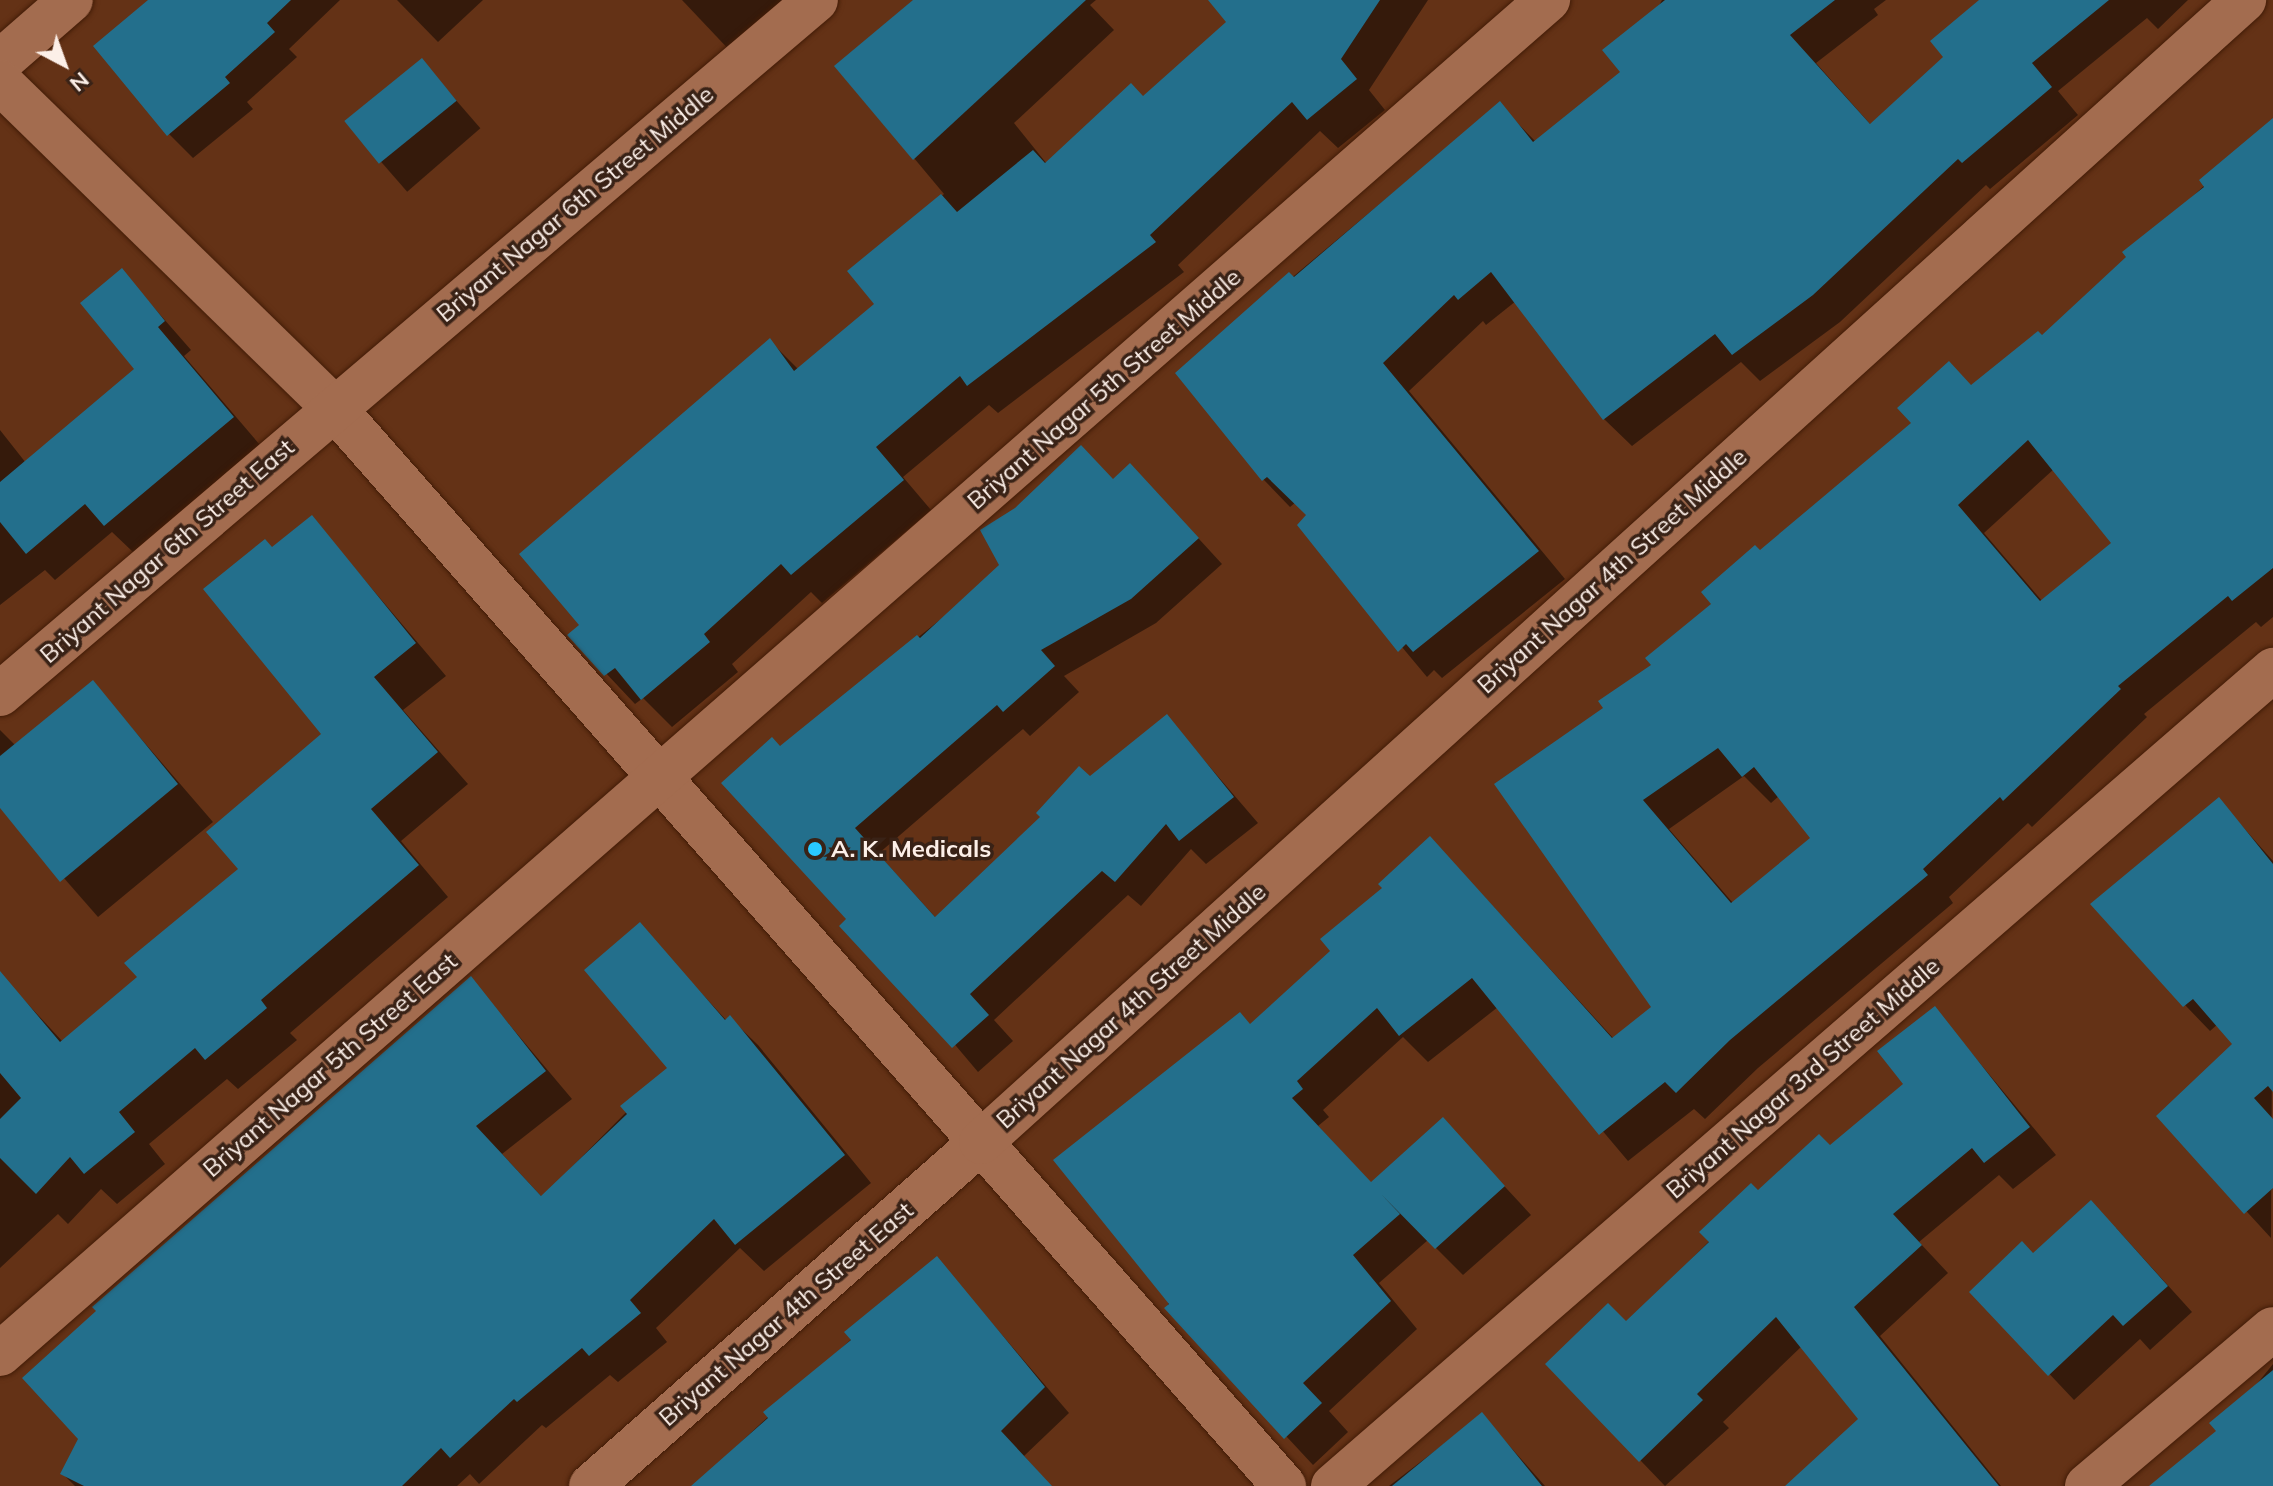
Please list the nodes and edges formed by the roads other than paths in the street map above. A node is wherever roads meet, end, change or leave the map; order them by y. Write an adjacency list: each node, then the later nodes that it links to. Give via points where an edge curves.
1 (71, 0): 5 (street)
2 (816, 0): 7 (street, Briyant Nagar 6th Street Middle)
3 (1548, 0): 10 (street, Briyant Nagar 5th Street Middle)
4 (2244, 0): 11 (street, Briyant Nagar 4th Street Middle)
5 (0, 62)
6 (0, 82): 7 (street)
7 (334, 408): 9 (street, Briyant Nagar 6th Street East); 10 (street)
8 (2273, 670): 16 (street, Briyant Nagar 3rd Street Middle)
9 (0, 694)
10 (659, 777): 11 (street); 13 (street, Briyant Nagar 5th Street East)
11 (981, 1142): 14 (street, Briyant Nagar 4th Street East); 15 (street)
12 (2273, 1329): 17 (street)
13 (0, 1354)
14 (591, 1486)
15 (1284, 1486)
16 (1333, 1486)
17 (2087, 1486)

